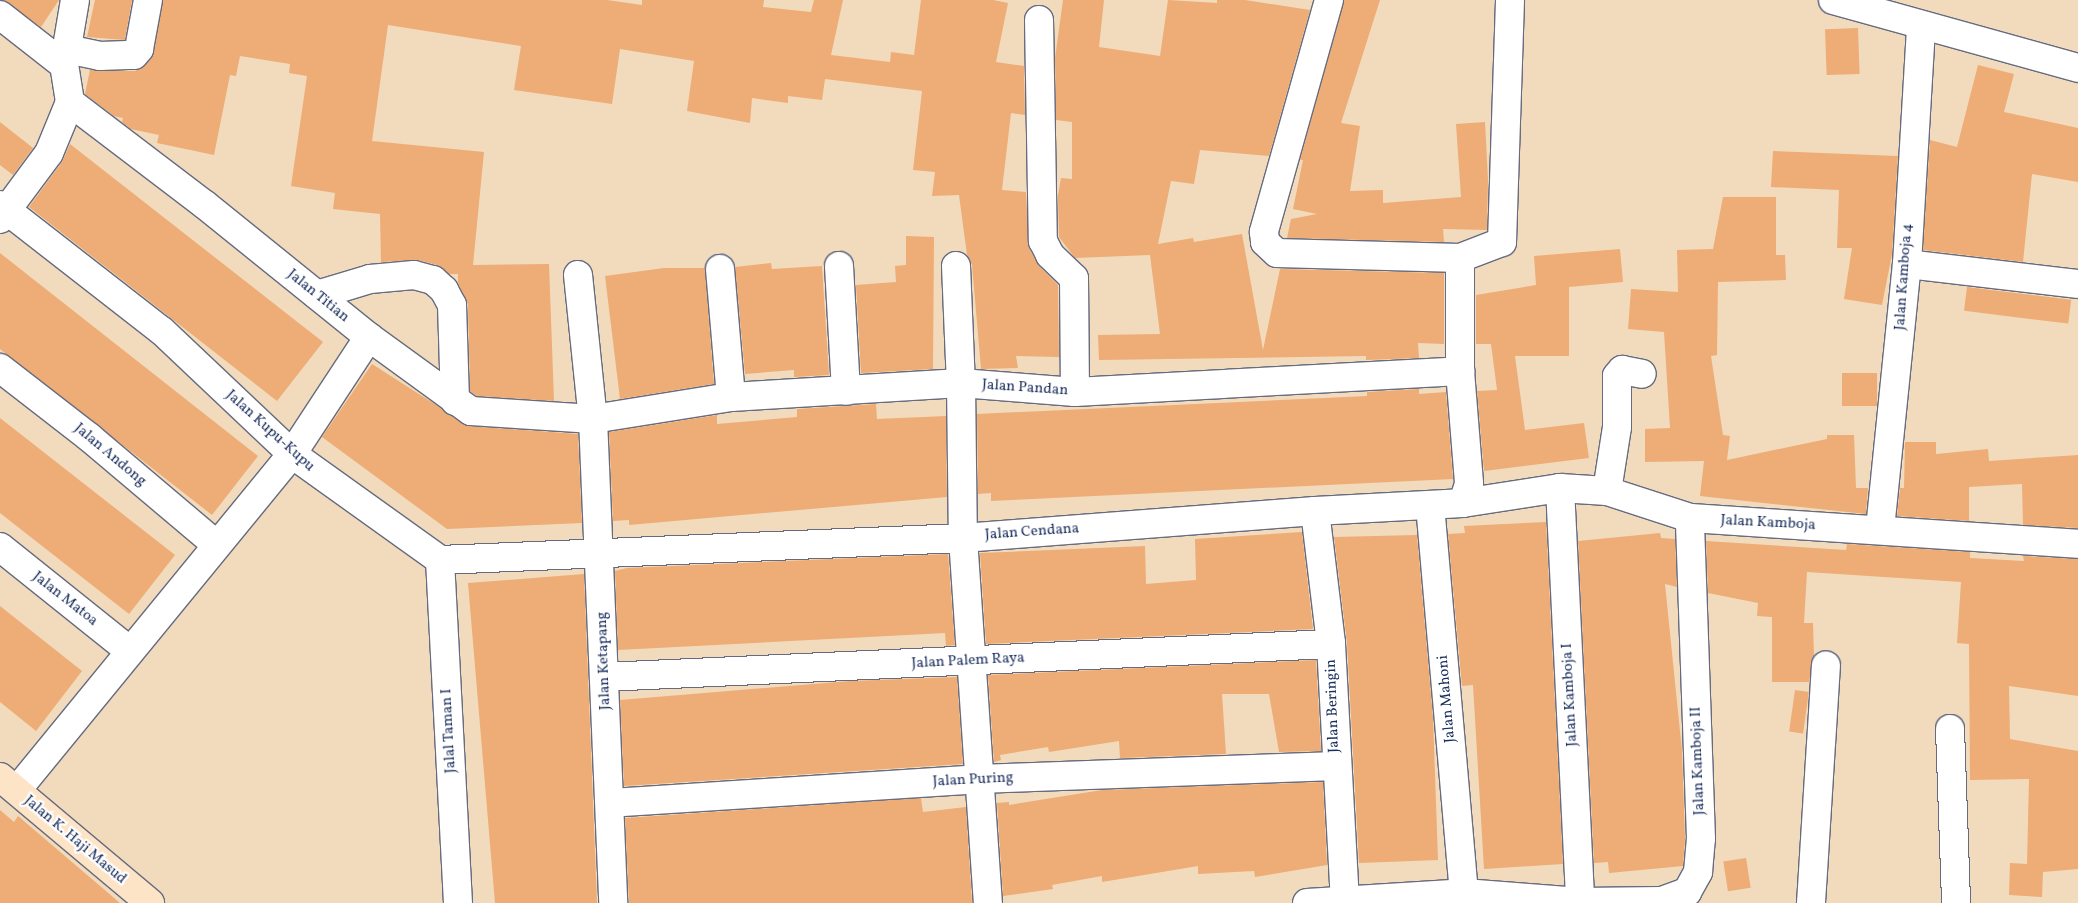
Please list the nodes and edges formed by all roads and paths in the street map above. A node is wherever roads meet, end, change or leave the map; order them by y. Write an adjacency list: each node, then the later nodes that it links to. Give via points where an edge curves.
1 (75, 0): 9 (street)
2 (148, 0): 9 (street, via 139,49 134,56)
3 (1329, 0): 13 (street, via 1264,232 1265,242 1270,250 1286,255)
4 (1510, 0): 13 (street, via 1503,240)
5 (1833, 0): 8 (street)
6 (0, 16): 9 (street)
7 (1039, 20): 27 (street, via 1042,241 1050,256 1074,278)
8 (1921, 25): 10 (street); 14 (street, Jalan Kamboja 4)
9 (65, 57): 11 (street)
10 (2078, 68)
11 (70, 102): 12 (street, via 48,153); 20 (street, Jalan Titian)
12 (2, 212): 31 (street, Jalan Kupu-Kupu, via 162,331)
13 (1460, 258): 23 (street)
14 (1907, 264): 19 (street); 38 (street, Jalan Kamboja 4)
15 (839, 266): 26 (street)
16 (956, 266): 25 (street)
17 (720, 269): 28 (street)
18 (578, 275): 30 (street, Jalan Ketapang)
19 (2078, 284)
20 (317, 294): 21 (street, Jalan Titian); 29 (street, via 370,279 414,275 432,280 444,290 452,305)
21 (369, 337): 29 (street, Jalan Titian); 31 (street)
22 (0, 368): 41 (street, Jalan Andong, via 89,437)
23 (1460, 371): 27 (street, Jalan Pandan); 34 (street, via 1469,484)
24 (1642, 374): 33 (street, via 1622,370 1617,376 1617,426)
25 (961, 384): 26 (street, Jalan Pandan); 27 (street, Jalan Pandan); 39 (street)
26 (846, 391): 28 (street, Jalan Pandan)
27 (1075, 392)
28 (731, 397): 30 (street, Jalan Pandan)
29 (455, 401): 30 (street, Jalan Titian, via 471,411)
30 (593, 419): 43 (street, Jalan Ketapang)
31 (292, 454): 41 (street); 44 (street, Jalan Kupu-Kupu)
32 (1560, 488): 33 (street, Jalan Kamboja); 34 (street, Jalan Kamboja); 58 (street, Jalan Kamboja I)
33 (1607, 491): 37 (street, Jalan Kamboja)
34 (1463, 503): 35 (street, Jalan Cendana)
35 (1430, 505): 36 (street, Jalan Cendana); 55 (street, Jalan Mahoni)
36 (1314, 511): 39 (street, Jalan Cendana); 45 (street, Jalan Beringin)
37 (1690, 518): 38 (street, Jalan Kamboja); 57 (street, Jalan Kamboja II, via 1701,839 1698,872 1687,892)
38 (1880, 529): 40 (street, Jalan Kamboja)
39 (962, 538): 43 (street, Jalan Cendana); 47 (street)
40 (2078, 544)
41 (217, 545): 46 (street)
42 (0, 548): 46 (street, Jalan Matoa)
43 (600, 555): 44 (street); 49 (street, Jalan Ketapang)
44 (440, 560): 60 (street, Jalal Taman I)
45 (1331, 644): 47 (street, Jalan Palem Raya); 51 (street, Jalan Beringin)
46 (130, 651): 53 (street)
47 (973, 660): 49 (street, Jalan Palem Raya); 52 (street)
48 (1826, 665): 64 (street)
49 (604, 677): 54 (street, Jalan Ketapang)
50 (1950, 729): 65 (street)
51 (1336, 766): 52 (street, Jalan Puring); 56 (street, Jalan Beringin)
52 (979, 779): 54 (street, Jalan Puring); 62 (street)
53 (8, 784): 59 (street, Jalan K. Haji Masud)
54 (610, 803): 61 (street, Jalan Ketapang)
55 (1464, 894): 56 (street, Jalan Kamboja II); 58 (street, Jalan Kamboja II)
56 (1346, 901): 63 (street, Jalan Kamboja II)
57 (1673, 901): 58 (street, Jalan Kamboja II)
58 (1580, 902)
59 (150, 903)
60 (458, 903)
61 (613, 903)
62 (988, 903)
63 (1307, 903)
64 (1811, 903)
65 (1956, 903)

